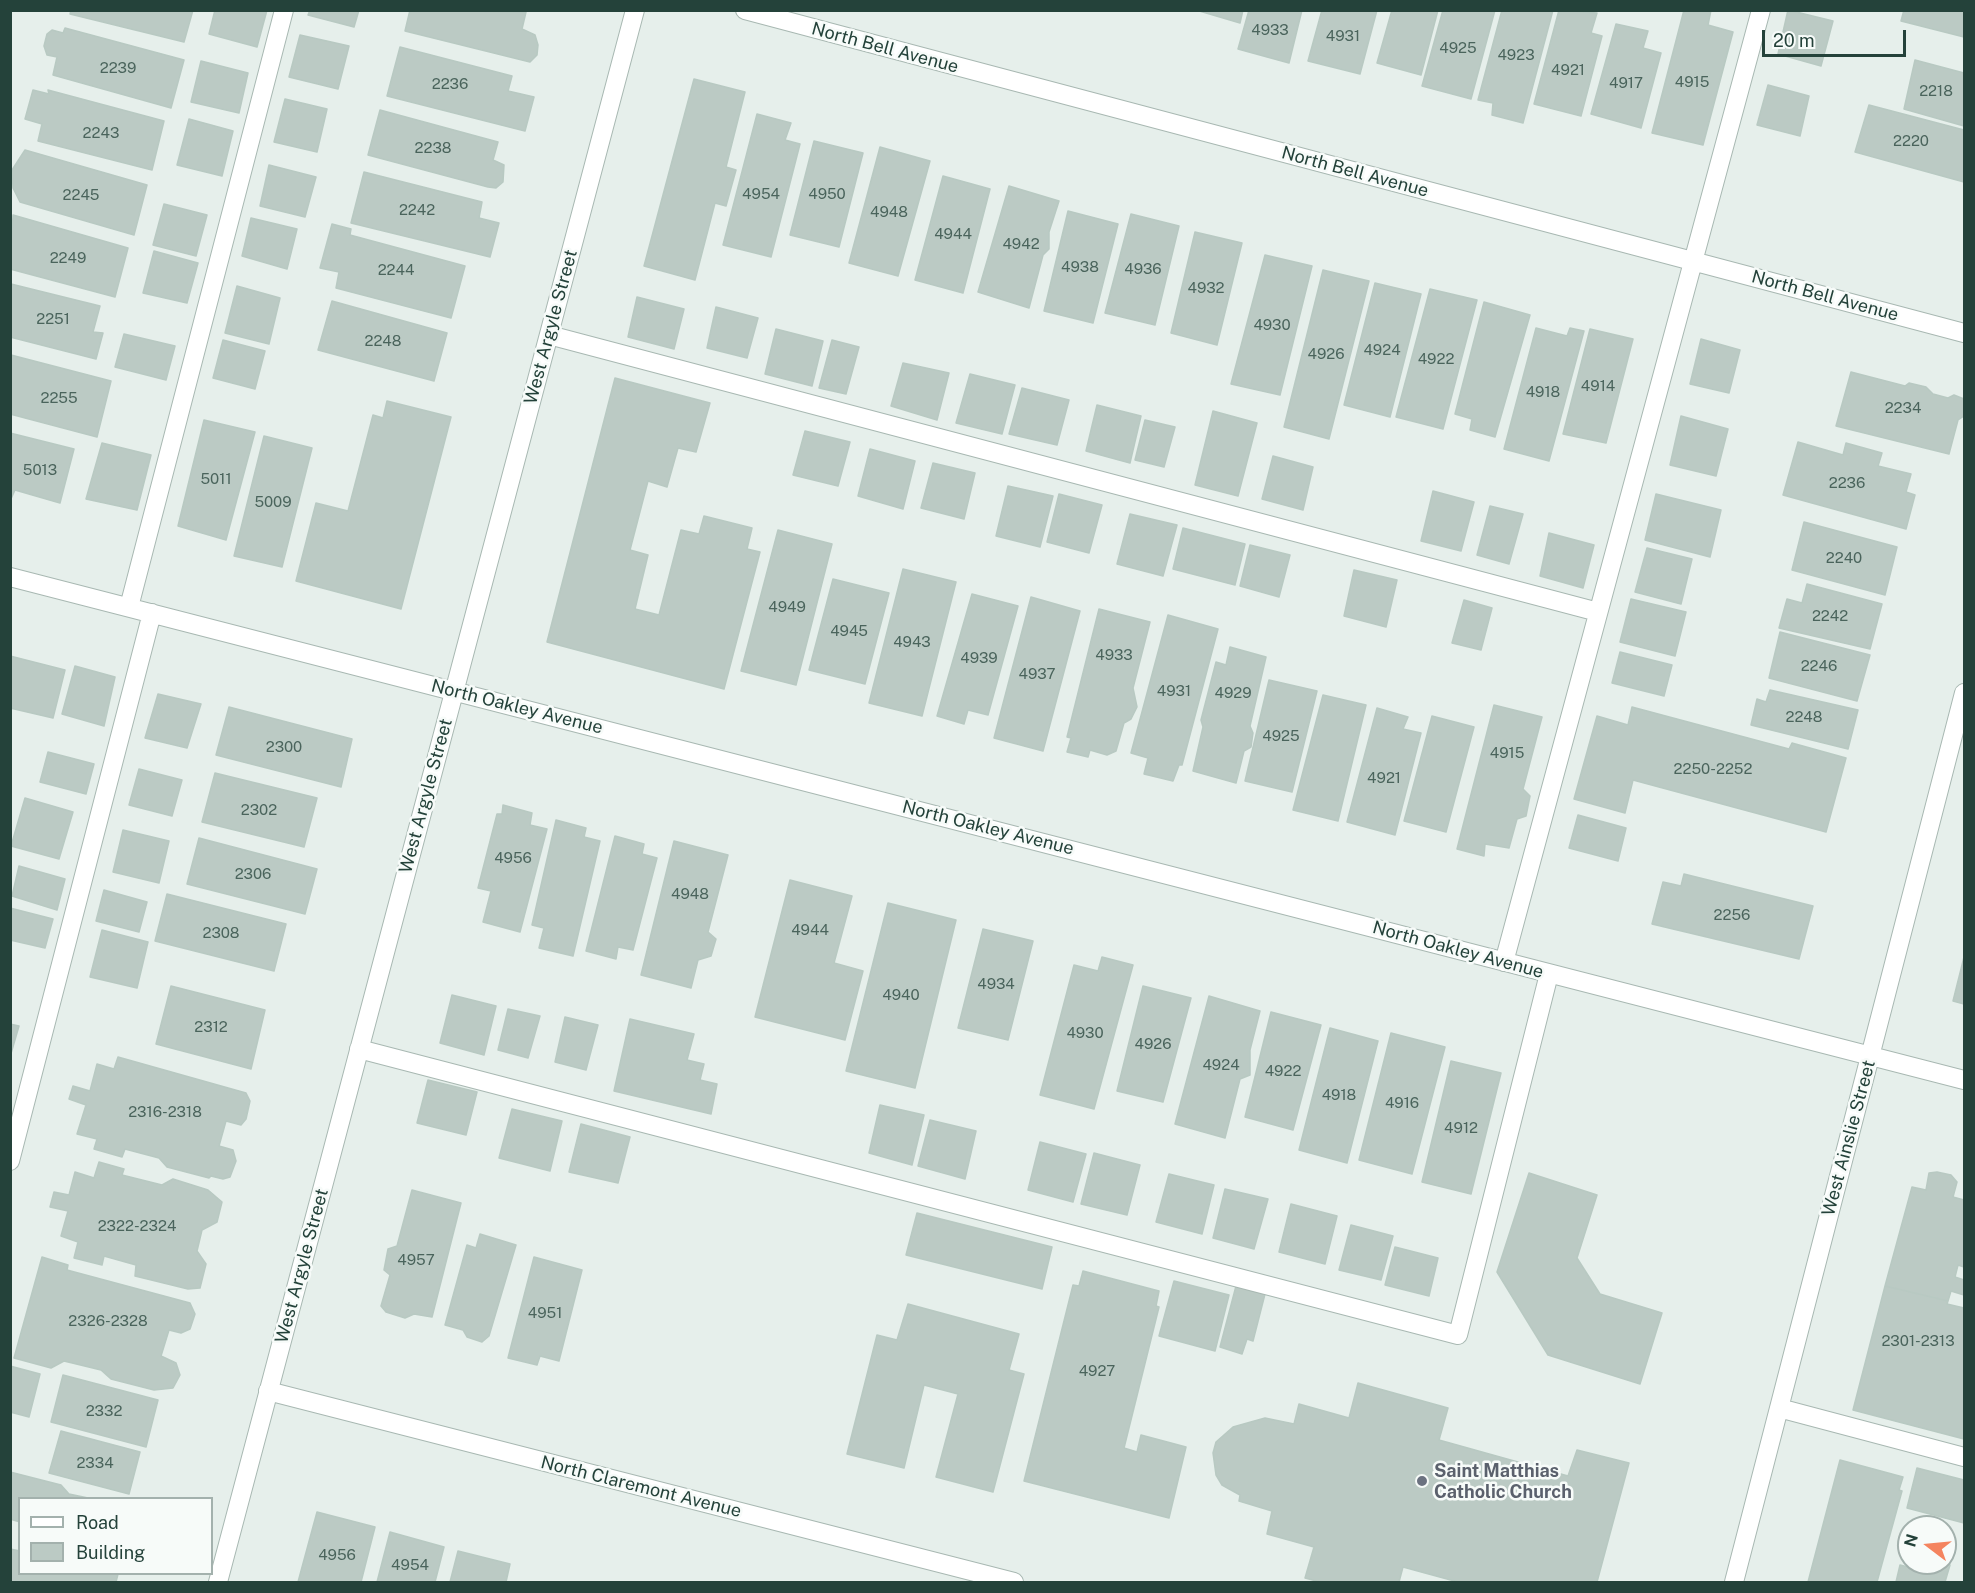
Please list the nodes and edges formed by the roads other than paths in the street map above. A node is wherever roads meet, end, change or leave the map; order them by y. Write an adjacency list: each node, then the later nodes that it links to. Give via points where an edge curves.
1 (284, 10): 9 (street)
2 (635, 10): 7 (street, West Argyle Street)
3 (745, 10): 5 (street, North Bell Avenue)
4 (1761, 10): 5 (street)
5 (1693, 262): 6 (street, North Bell Avenue); 10 (street)
6 (1965, 333)
7 (549, 335): 10 (street); 12 (street, West Argyle Street)
8 (10, 577): 9 (street, North Oakley Avenue)
9 (129, 607): 11 (street, North Oakley Avenue)
10 (1598, 612): 14 (street)
11 (152, 613): 12 (street, North Oakley Avenue); 19 (street)
12 (454, 691): 14 (street, North Oakley Avenue); 16 (street, West Argyle Street)
13 (1963, 705): 17 (street, West Ainslie Street)
14 (1504, 962): 15 (street, North Oakley Avenue)
15 (1550, 974): 16 (street, via 1458,1335); 17 (street, North Oakley Avenue)
16 (359, 1049): 20 (street, West Argyle Street)
17 (1870, 1056): 18 (street, North Oakley Avenue); 21 (street, West Ainslie Street)
18 (1965, 1080)
19 (10, 1161)
20 (268, 1391): 23 (street, West Argyle Street); 24 (street, North Claremont Avenue)
21 (1779, 1408): 22 (street); 25 (street, West Ainslie Street)
22 (1965, 1457)
23 (218, 1582)
24 (1014, 1582)
25 (1734, 1582)

